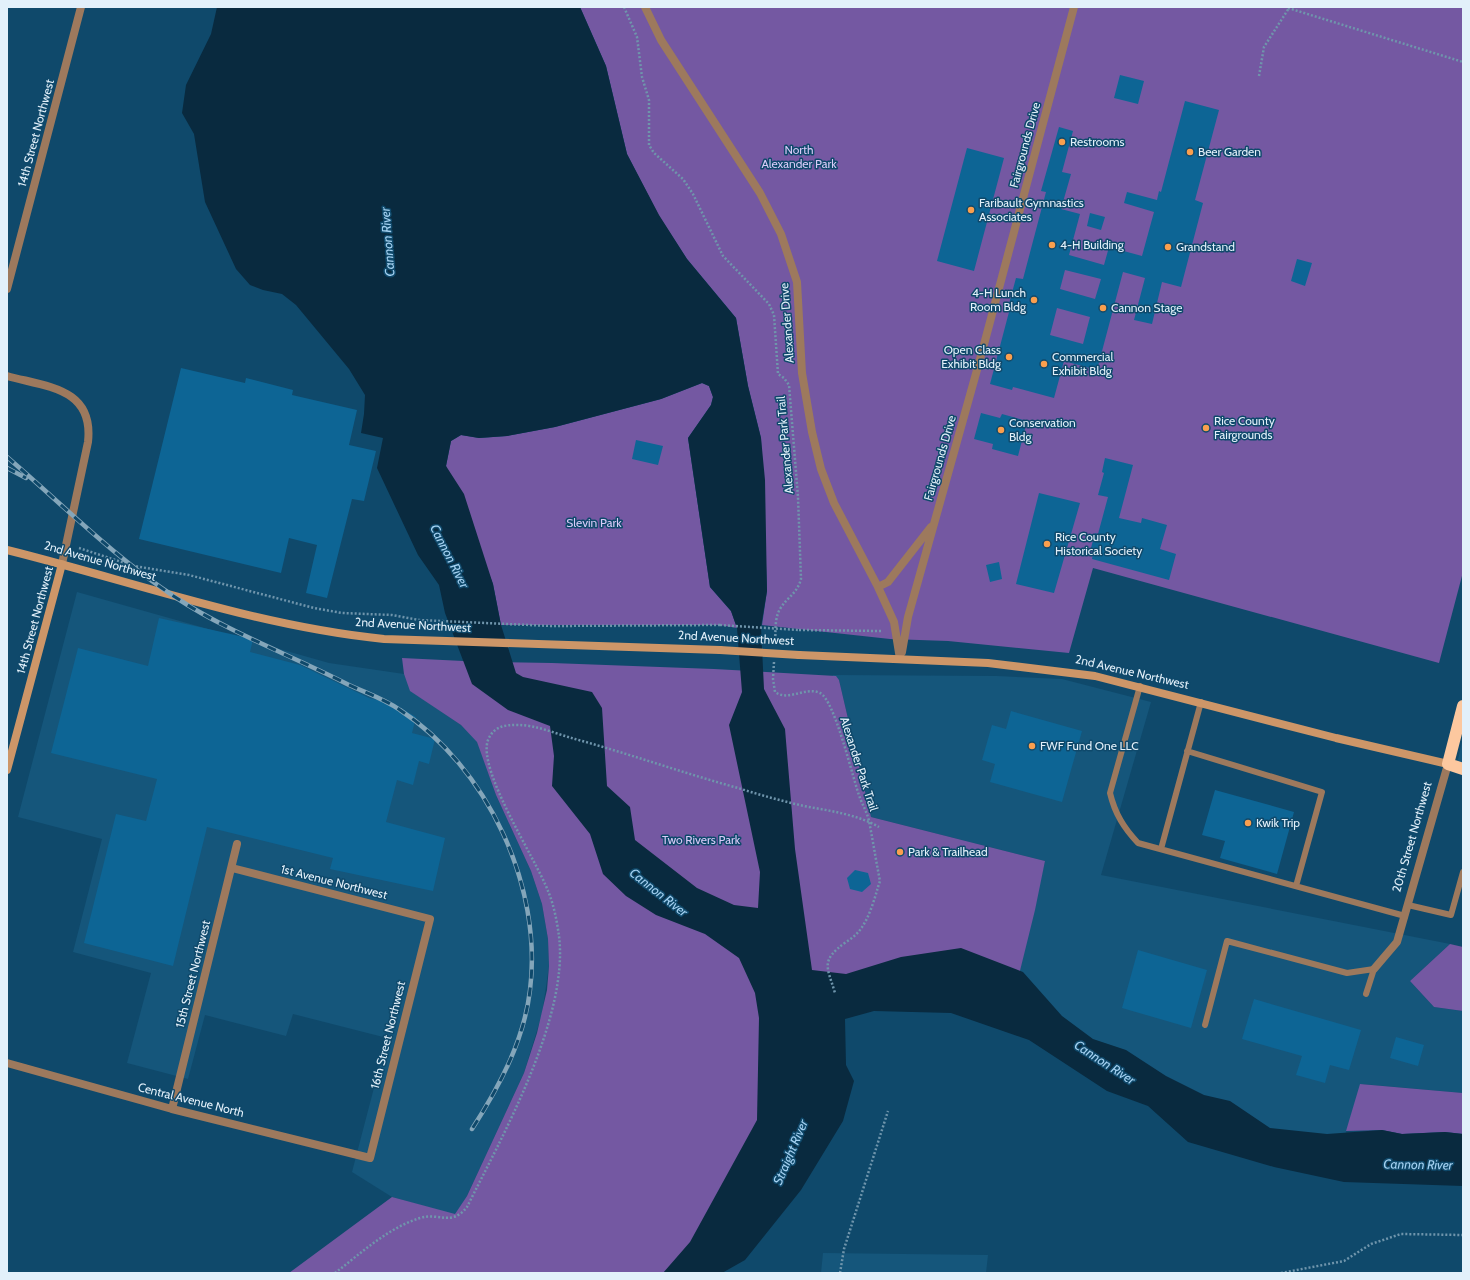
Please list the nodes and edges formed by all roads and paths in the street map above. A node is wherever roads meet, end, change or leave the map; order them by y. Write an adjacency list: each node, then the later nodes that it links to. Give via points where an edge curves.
1 (81, 7): 8 (street, 14th Street Northwest)
2 (624, 7): 16 (path, Alexander Park Trail, via 636,37 649,100 649,145 654,153 683,179 723,256 761,294 774,315 778,374 788,385 798,498 801,579 798,588 780,609)
3 (645, 7): 14 (street, Alexander Drive, via 661,40 760,193 781,234 797,282 802,374 821,469 834,503)
4 (1074, 7): 10 (street, Fairgrounds Drive)
5 (1289, 8): 6 (path); 7 (path, via 1264,46)
6 (1463, 62)
7 (1259, 76)
8 (7, 289)
9 (7, 376): 13 (street, 14th Street Northwest, via 72,396 81,405 87,417 88,442)
10 (935, 521): 14 (street, Fairgrounds Drive, via 888,582); 18 (street, Fairgrounds Drive, via 908,617)
11 (79, 548): 15 (path, bridge, via 134,566 189,575 342,613 392,615 419,620 551,626 720,625 799,630)
12 (7, 550): 13 (street, 2nd Avenue Northwest)
13 (62, 564): 18 (street, 2nd Avenue Northwest, bridge, via 175,597 345,635 384,639 720,650); 25 (street, 14th Street Northwest)
14 (878, 587): 18 (street, Alexander Drive, via 894,622)
15 (881, 631)
16 (775, 650)
17 (774, 657): 26 (path, Alexander Park Trail, via 775,692 786,696 812,691 820,693 826,699)
18 (900, 659): 19 (street, 2nd Avenue Northwest, via 988,663 1070,672)
19 (1140, 686): 20 (street, 2nd Avenue Northwest); 29 (lane, via 1110,793 1114,810 1127,832 1138,843)
20 (1200, 702): 22 (lane); 23 (street, 2nd Avenue Northwest)
21 (1463, 706): 23 (highway, 20th Street Northwest)
22 (1187, 751): 29 (lane); 32 (lane, via 1322,792)
23 (1448, 764): 24 (highway, 2nd Avenue Northwest); 33 (street, 20th Street Northwest)
24 (1463, 769)
25 (7, 770)
26 (869, 821): 27 (path); 37 (path, via 880,881 864,925 828,957 827,964); 45 (path, via 737,788 616,750 537,729 520,725 496,728 486,747 490,768 548,892 559,937 557,987 537,1056 497,1147 462,1214 449,1219 422,1218 407,1223 385,1235)
27 (879, 827)
28 (237, 844): 30 (street, 15th Street Northwest)
29 (1161, 849): 32 (lane)
30 (232, 868): 35 (street, 1st Avenue Northwest); 41 (street, 15th Street Northwest)
31 (1463, 872): 33 (lane, via 1451,915)
32 (1296, 886): 34 (lane)
33 (1408, 905): 34 (street, 20th Street Northwest)
34 (1405, 916): 36 (street, 20th Street Northwest, via 1397,942)
35 (430, 919): 43 (street, 16th Street Northwest)
36 (1374, 969): 38 (lane); 39 (lane, via 1347,973 1227,941)
37 (835, 993)
38 (1366, 994)
39 (1205, 1025)
40 (7, 1063): 41 (street, Central Avenue North)
41 (172, 1109): 43 (street, Central Avenue North)
42 (888, 1111): 46 (path, via 844,1249)
43 (370, 1158)
44 (1463, 1235): 47 (path, via 1402,1234 1371,1244 1344,1261)
45 (335, 1273)
46 (840, 1273)
47 (1281, 1273)

